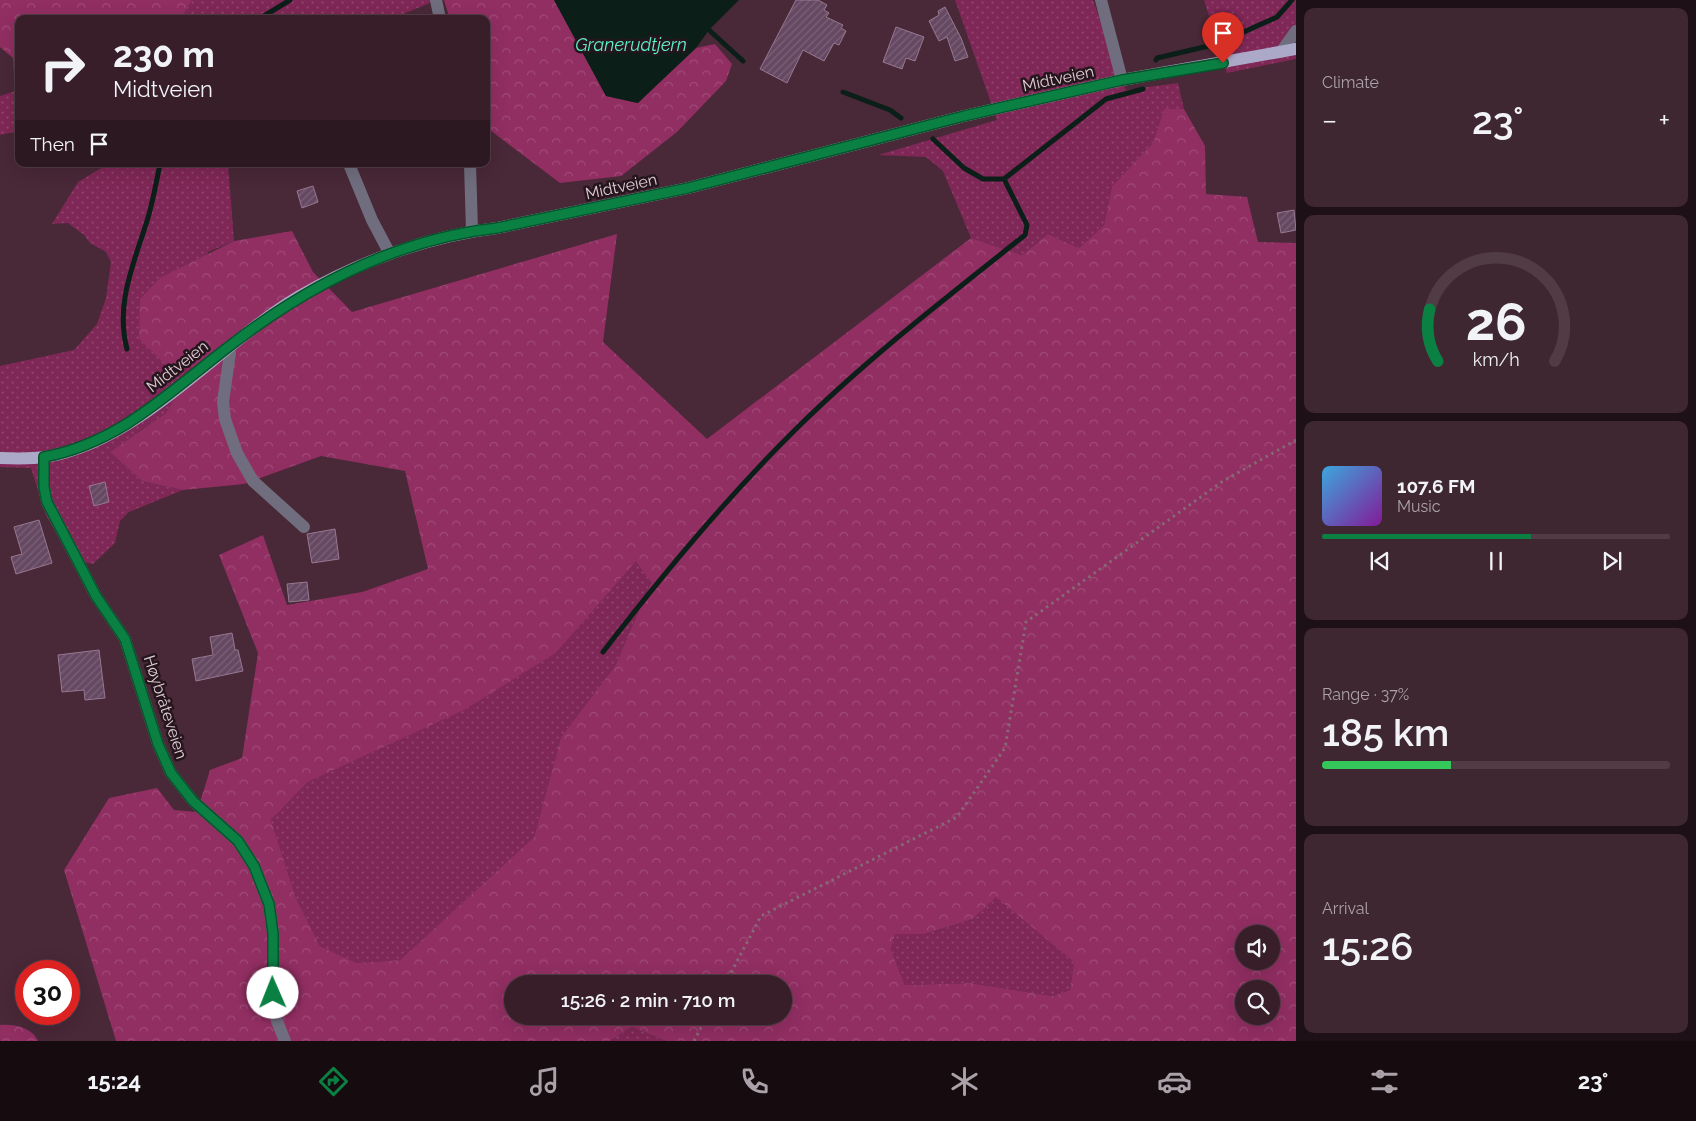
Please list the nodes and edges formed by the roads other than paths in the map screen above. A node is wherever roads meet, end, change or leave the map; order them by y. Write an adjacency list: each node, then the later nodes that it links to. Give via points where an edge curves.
1 (436, 0): 3 (street)
2 (1101, 0): 7 (street)
3 (439, 15)
4 (1296, 31): 6 (street)
5 (1296, 49): 6 (main road, Midtveien)
6 (1281, 52): 7 (main road, Midtveien)
7 (1122, 80): 10 (main road, Midtveien, via 964,116 688,188)
8 (350, 167): 11 (street)
9 (470, 167): 10 (street)
10 (472, 231): 11 (main road, Midtveien)
11 (390, 254): 12 (main road, Midtveien, via 299,297)
12 (228, 347): 13 (main road, Midtveien, via 141,415 106,437 67,453); 15 (street, via 230,353 223,402 225,419 237,452 253,481)
13 (44, 457): 14 (main road, Midtveien); 16 (street, Høybråteveien, via 47,502 96,596 125,639 158,744 171,773 193,801 238,841 254,866 269,904 273,933 273,1004)
14 (0, 458)
15 (304, 527)
16 (286, 1041)

